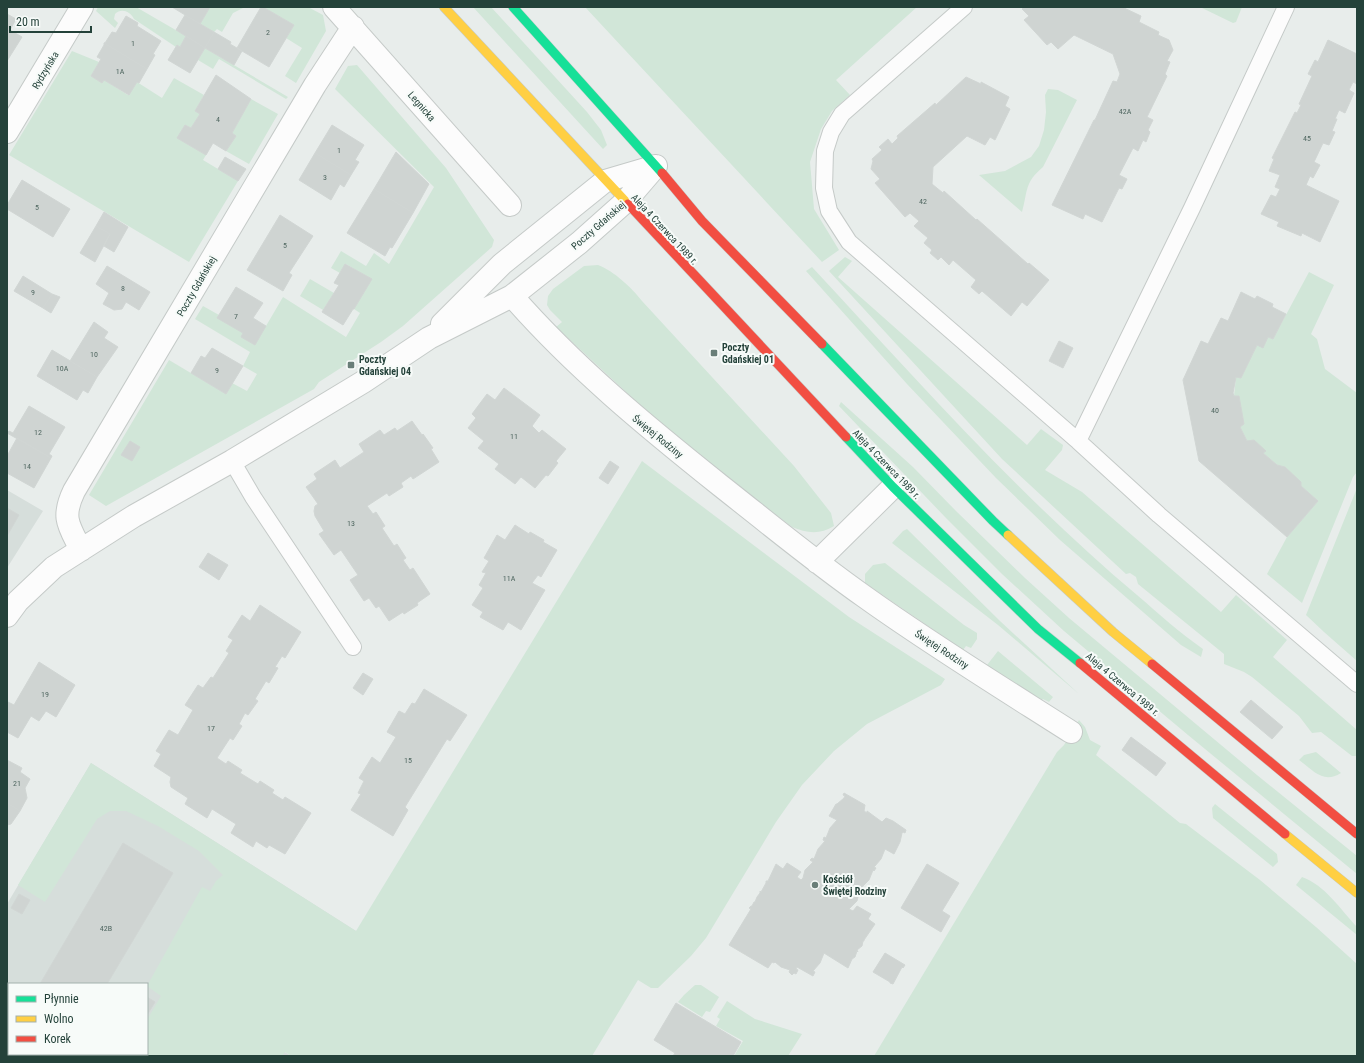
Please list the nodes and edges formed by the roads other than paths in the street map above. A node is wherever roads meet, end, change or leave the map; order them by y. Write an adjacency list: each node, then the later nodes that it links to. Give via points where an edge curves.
1 (82, 7): 8 (street, Rydzyńska)
2 (334, 7): 7 (street, Legnicka)
3 (444, 7): 10 (main road, Aleja 4 Czerwca 1989 r.)
4 (513, 7): 9 (main road)
5 (964, 7): 15 (lane, via 842,114 831,132 825,151 824,188 829,211 849,242)
6 (1286, 7): 15 (lane, via 1192,208)
7 (353, 27): 12 (street, Legnicka); 18 (street, Poczty Gdańskiej, via 315,85 74,491 66,518)
8 (7, 132)
9 (656, 166): 10 (street, Poczty Gdańskiej); 11 (street, Poczty Gdańskiej); 24 (main road, via 702,221 994,522 1113,632)
10 (605, 181): 11 (main road, Aleja 4 Czerwca 1989 r.); 14 (street, Poczty Gdańskiej, via 502,264)
11 (625, 202): 13 (street, Poczty Gdańskiej, via 579,243); 17 (main road, Aleja 4 Czerwca 1989 r.)
12 (510, 206)
13 (512, 296): 14 (street, Poczty Gdańskiej); 19 (street, Świętej Rodziny, via 539,327 623,407)
14 (429, 338): 16 (street, Poczty Gdańskiej)
15 (1078, 441): 22 (lane, via 1159,515)
16 (232, 461): 18 (street, Poczty Gdańskiej, via 134,516); 21 (lane, via 253,497)
17 (893, 487): 19 (street); 25 (main road, Aleja 4 Czerwca 1989 r., via 1038,629)
18 (81, 550): 20 (street, Poczty Gdańskiej, via 42,577)
19 (817, 562): 23 (street, Świętej Rodziny, via 914,631)
20 (7, 616)
21 (353, 647)
22 (1357, 684)
23 (1071, 732)
24 (1357, 834)
25 (1357, 893)

